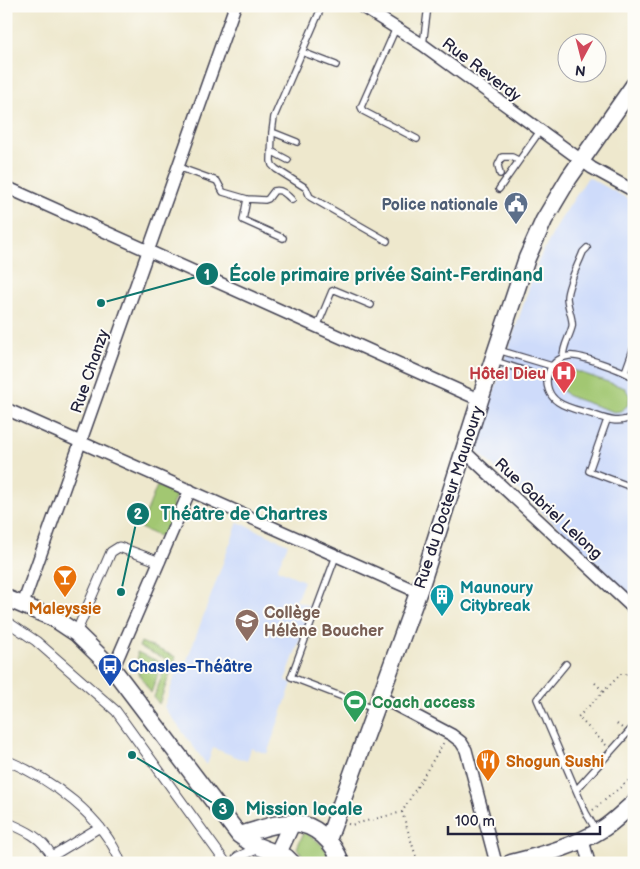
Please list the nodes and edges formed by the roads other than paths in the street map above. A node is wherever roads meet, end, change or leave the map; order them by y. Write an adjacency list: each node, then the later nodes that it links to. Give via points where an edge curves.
1 (235, 6): 18 (street, Rue Chanzy)
2 (322, 6): 7 (lane)
3 (361, 6): 5 (street, Rue Reverdy)
4 (428, 6): 6 (lane)
5 (396, 28): 6 (street, Rue Reverdy); 12 (lane, via 361,107)
6 (423, 45): 10 (street, Rue Reverdy)
7 (302, 52): 8 (lane); 11 (lane, via 277,109)
8 (336, 64)
9 (634, 85): 17 (main road, Rue du Docteur Maunoury)
10 (540, 131): 16 (lane); 17 (street, Rue Reverdy)
11 (272, 132): 13 (lane); 14 (lane)
12 (417, 139)
13 (297, 142)
14 (271, 151): 15 (lane); 26 (lane, via 272,166 306,188 310,198)
15 (288, 160)
16 (518, 160): 19 (lane, via 502,158 498,165); 21 (lane)
17 (582, 161): 22 (street, Rue Reverdy); 32 (main road, Rue du Docteur Maunoury, via 544,220 527,258)
18 (178, 167): 23 (lane, via 217,181 224,192); 28 (street, Rue Chanzy)
19 (500, 174)
20 (6, 187): 28 (street)
21 (499, 189)
22 (634, 191)
23 (247, 199): 24 (lane, via 265,200 277,190); 25 (lane, via 243,220)
24 (292, 200)
25 (283, 238)
26 (387, 242)
27 (587, 248): 33 (lane, via 567,293 572,326)
28 (148, 251): 30 (street); 42 (street, Rue Chanzy)
29 (371, 305): 30 (lane, via 332,291)
30 (317, 327): 38 (street)
31 (634, 347): 35 (lane)
32 (494, 355): 34 (lane); 36 (lane); 38 (main road, Rue du Docteur Maunoury)
33 (563, 357): 34 (lane); 35 (lane, via 575,355)
34 (552, 366): 36 (lane)
35 (625, 372): 37 (lane)
36 (547, 378): 41 (lane, via 550,393 558,402)
37 (634, 378)
38 (480, 400): 43 (main road, Rue du Docteur Maunoury)
39 (6, 409): 42 (street)
40 (634, 414): 41 (lane, via 620,421)
41 (607, 420): 44 (lane, via 589,472)
42 (81, 442): 45 (street); 50 (street, Rue Chanzy)
43 (464, 450): 48 (main road, Rue du Docteur Maunoury); 51 (street, Rue Gabriel Lelong)
44 (634, 488)
45 (190, 490): 46 (street); 47 (street)
46 (336, 556): 48 (street); 56 (lane, via 291,677)
47 (160, 562): 53 (street, via 119,546 111,552); 55 (street)
48 (418, 592): 56 (main road, Rue du Docteur Maunoury)
49 (6, 598): 50 (main road)
50 (23, 604): 53 (main road)
51 (634, 609)
52 (6, 622): 71 (street, via 36,640 116,712)
53 (76, 633): 55 (main road)
54 (566, 664): 59 (lane, via 537,699)
55 (113, 670): 64 (main road)
56 (378, 703): 66 (main road, Rue du Docteur Maunoury); 75 (street, via 461,742 466,750)
57 (634, 726): 59 (lane)
58 (6, 760): 63 (street, via 36,774)
59 (576, 790): 65 (lane, via 587,815)
60 (634, 803): 65 (main road, via 606,828)
61 (6, 822): 69 (street, via 34,834 49,849)
62 (292, 823): 64 (main road); 66 (main road, via 309,827); 68 (main road)
63 (100, 827): 69 (street); 70 (street)
64 (239, 835): 67 (main road)
65 (590, 836): 76 (main road); 77 (street)
66 (328, 840): 74 (main road, via 338,852)
67 (262, 847): 68 (main road); 72 (street)
68 (278, 853): 73 (main road)
69 (51, 859)
70 (121, 863)
71 (226, 863)
72 (234, 863)
73 (292, 863)
74 (341, 863)
75 (496, 863)
76 (511, 863)
77 (589, 863)

